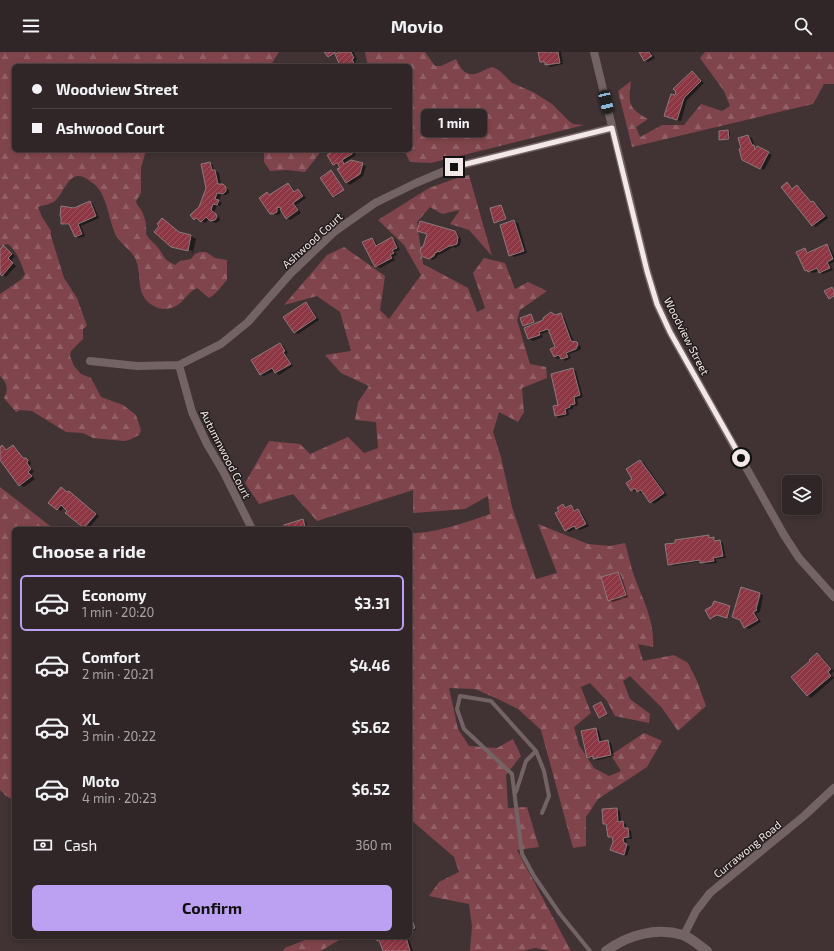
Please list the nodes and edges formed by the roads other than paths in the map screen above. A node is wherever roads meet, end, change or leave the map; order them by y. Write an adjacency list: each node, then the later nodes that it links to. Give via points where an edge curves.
1 (594, 52): 2 (street, Woodview Street)
2 (612, 128): 4 (street, Ashwood Court, via 454,167 375,203 334,232 290,274 244,325 221,344); 6 (street, Woodview Street, via 647,271 657,304 670,332 784,535 799,558)
3 (90, 361): 4 (street, Ashwood Court, via 136,366)
4 (179, 365): 5 (street, Autumnwood Court, via 192,412)
5 (251, 527)
6 (834, 597)
7 (536, 750): 9 (lane, via 526,761); 9 (lane, via 491,701 460,696 457,709 464,729 512,774); 10 (lane, via 549,796)
8 (834, 788): 11 (street, Currawong Road, via 710,893 696,911)
9 (515, 794): 13 (lane, via 522,854 560,914)
10 (542, 813)
11 (684, 936): 12 (street); 14 (street, via 659,932 631,937)
12 (702, 950)
13 (590, 951)
14 (606, 951)

